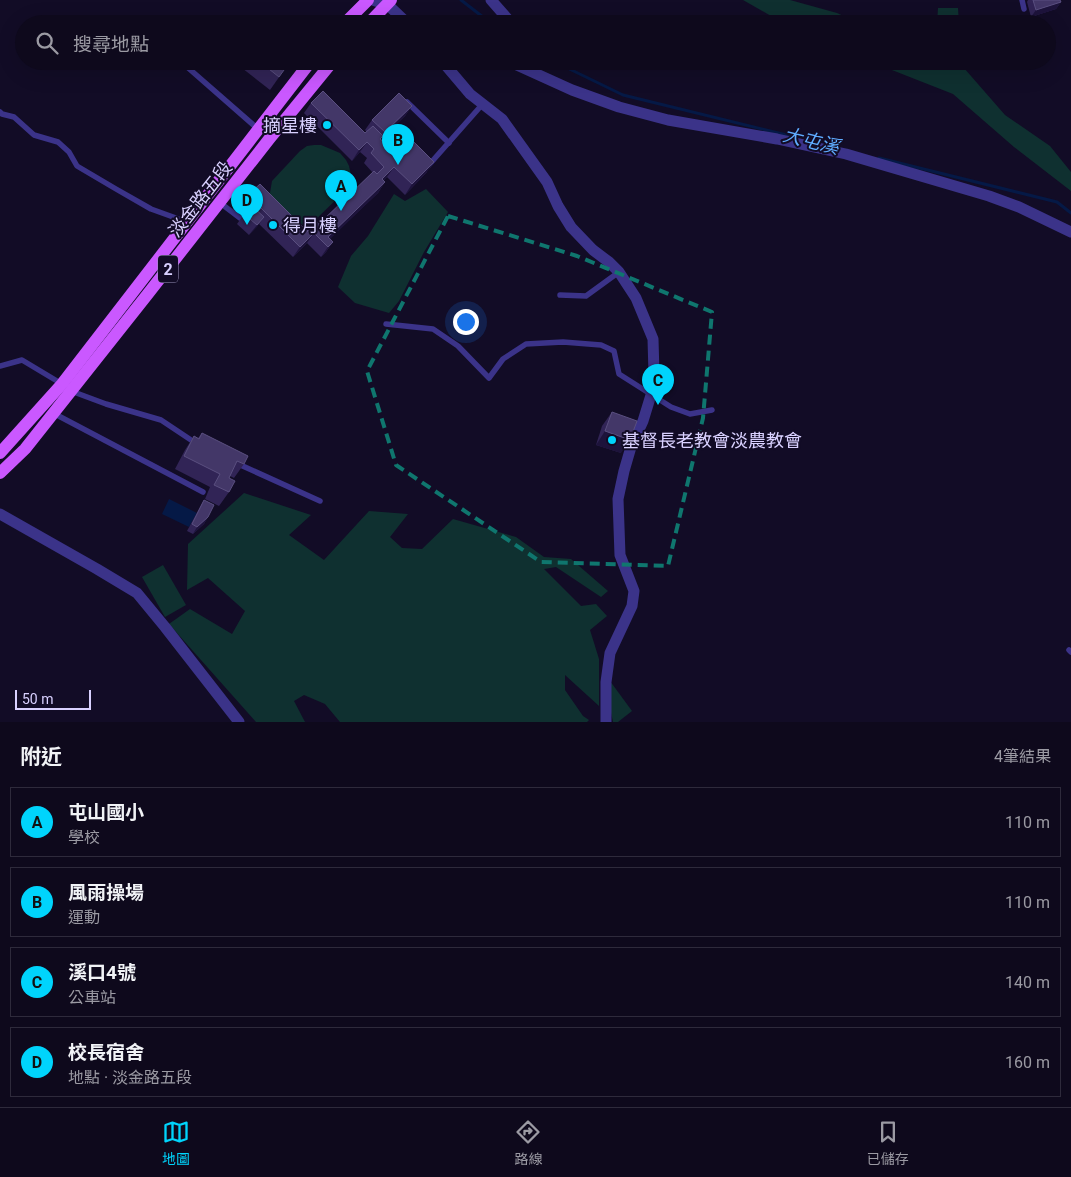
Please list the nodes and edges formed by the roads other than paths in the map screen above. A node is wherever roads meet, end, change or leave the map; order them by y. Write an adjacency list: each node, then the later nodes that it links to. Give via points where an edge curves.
1 (368, 0): 6 (main road)
2 (491, 0): 9 (street)
3 (1022, 0): 5 (lane)
4 (384, 1): 7 (main road); 8 (street)
5 (1024, 9)
6 (353, 15)
7 (374, 15)
8 (399, 15)
9 (504, 15)
10 (191, 70): 20 (lane)
11 (304, 70): 17 (main road, 淡金路五段 / 2)
12 (325, 70): 19 (main road, 淡金路五段 / 2)
13 (450, 70): 16 (street)
14 (528, 70): 26 (street, via 619,107 668,120 777,138 846,154 989,196)
15 (403, 98): 21 (lane)
16 (484, 105): 21 (lane); 27 (street, via 502,119 547,182 571,227)
17 (274, 108): 19 (main road); 20 (main road, 淡金路五段 / 2)
18 (0, 112): 25 (lane, via 14,117 34,135 58,142 77,166 116,189 151,209)
19 (287, 118): 23 (main road, 淡金路五段 / 2)
20 (258, 129): 25 (main road, 淡金路五段 / 2)
21 (449, 143): 22 (lane)
22 (424, 170)
23 (219, 202): 24 (lane); 31 (main road, 淡金路五段 / 2, via 147,295)
24 (240, 218)
25 (187, 222): 31 (main road, 淡金路五段 / 2)
26 (1071, 232)
27 (619, 272): 28 (lane, via 586,296); 32 (street, via 636,298 653,339)
28 (560, 295)
29 (386, 324): 32 (lane, via 433,329 458,346 489,378 503,359 526,344 601,345 614,351 619,374)
30 (0, 366): 31 (lane, via 22,360)
31 (66, 388): 34 (main road, 淡金路五段 / 2); 35 (lane, via 161,420); 36 (main road, 淡金路五段 / 2)
32 (651, 395): 33 (lane, via 690,414); 43 (street, via 631,447 618,499 620,555 634,591 632,606 610,653)
33 (712, 410)
34 (53, 412): 38 (main road, 淡金路五段 / 2, via 25,449); 39 (lane)
35 (201, 447)
36 (0, 453)
37 (226, 458): 40 (lane)
38 (0, 473)
39 (203, 492)
40 (320, 501)
41 (0, 514): 42 (street, via 137,593)
42 (239, 722)
43 (606, 722)

